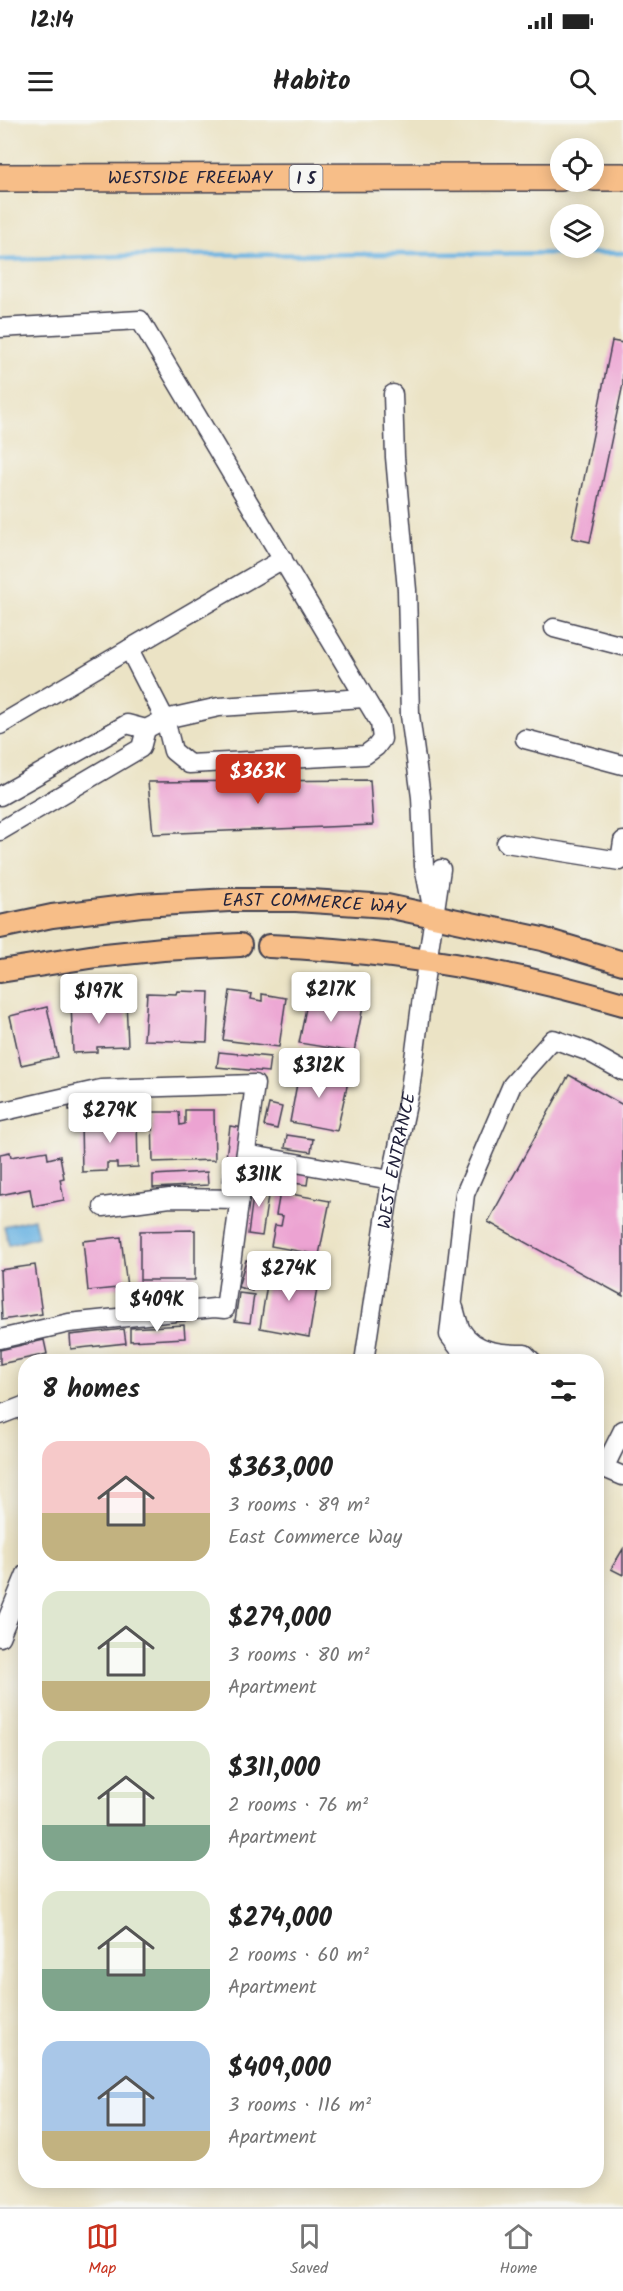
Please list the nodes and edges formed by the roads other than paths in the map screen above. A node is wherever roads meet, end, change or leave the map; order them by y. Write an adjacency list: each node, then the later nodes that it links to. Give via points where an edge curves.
1 (550, 177): 4 (highway, WESTSIDE FREEWAY / I 5)
2 (604, 177): 3 (highway)
3 (623, 177)
4 (0, 179)
5 (0, 328): 7 (street, via 140,320)
6 (393, 394): 22 (street, via 407,590 410,715 422,797 424,866)
7 (283, 559): 10 (street); 11 (street)
8 (554, 628): 9 (street)
9 (623, 646)
10 (129, 649): 12 (street); 13 (street)
11 (365, 698): 12 (street, via 219,707); 12 (street, via 380,723 382,739 365,755 189,764 173,751)
12 (165, 719): 14 (street)
13 (0, 725)
14 (146, 729): 17 (street, via 127,724); 18 (street, via 141,748)
15 (525, 739): 16 (street)
16 (623, 765)
17 (0, 796)
18 (0, 831)
19 (623, 841): 20 (street, via 620,861)
20 (506, 843)
21 (441, 869): 22 (street, WEST ENTRANCE)
22 (434, 917): 23 (main road, EAST COMMERCE WAY, via 387,906 229,900 141,905); 26 (street, WEST ENTRANCE); 27 (main road, EAST COMMERCE WAY, via 542,939)
23 (0, 927)
24 (240, 945): 25 (street); 28 (main road, via 140,951)
25 (269, 946): 26 (main road)
26 (428, 960): 29 (main road, via 500,972); 33 (street, WEST ENTRANCE, via 410,1090)
27 (623, 963)
28 (0, 971)
29 (623, 1004)
30 (623, 1071): 36 (street, via 587,1051 553,1039 512,1085 465,1194)
31 (1, 1107): 32 (street, via 101,1089 255,1084)
32 (246, 1154): 33 (street); 34 (street)
33 (392, 1180): 38 (street, WEST ENTRANCE)
34 (240, 1199): 35 (street, via 170,1198); 37 (street, via 225,1309 69,1323)
35 (103, 1207)
36 (452, 1300): 39 (street, via 449,1335); 40 (street, via 462,1331 477,1346 497,1353)
37 (0, 1339)
38 (365, 1354)
39 (465, 1354)
40 (525, 1354)
41 (18, 1408): 42 (street)
42 (0, 1415)
43 (623, 1430): 44 (street)
44 (604, 1460)
45 (604, 1468): 46 (street)
46 (623, 1476)
47 (18, 1593): 48 (street)
48 (0, 1637)

